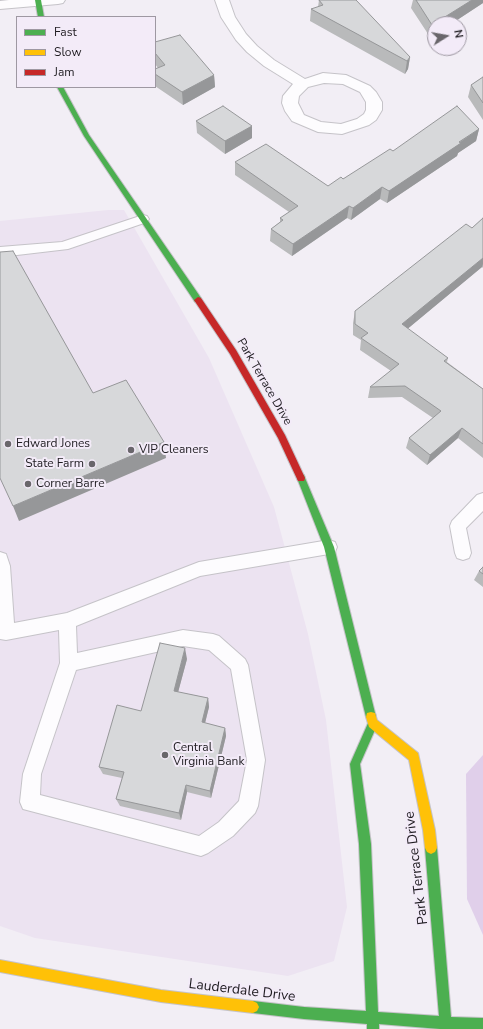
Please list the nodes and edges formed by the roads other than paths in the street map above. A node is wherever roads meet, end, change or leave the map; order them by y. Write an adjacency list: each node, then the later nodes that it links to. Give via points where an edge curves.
1 (58, 0): 3 (street)
2 (222, 0): 6 (street, via 228,17 252,49)
3 (38, 1): 4 (street); 5 (street)
4 (0, 5)
5 (41, 16)
6 (302, 84): 6 (street, via 291,96 290,104 298,118 318,127 353,127 370,117 374,110 371,95 357,84 346,80 323,78)
7 (61, 88): 8 (street, Park Terrace Drive, via 86,135)
8 (143, 219): 9 (lane, via 63,246); 11 (street, Park Terrace Drive, via 234,352 282,436)
9 (0, 252)
10 (483, 500): 12 (lane, via 458,526)
11 (329, 547): 14 (lane, via 199,570); 17 (street, Park Terrace Drive)
12 (463, 553)
13 (0, 559): 15 (lane)
14 (67, 621): 15 (lane); 16 (lane)
15 (3, 632)
16 (69, 663): 16 (lane, via 183,638 213,642 239,665 256,760 248,806 226,830 201,846 30,802 32,774)
17 (373, 723): 19 (street, via 355,764 365,844); 21 (street, Park Terrace Drive, via 414,757 429,830)
18 (0, 966): 19 (street, Lauderdale Drive, via 161,996 304,1013)
19 (373, 1018): 21 (street, Lauderdale Drive); 22 (street)
20 (483, 1024): 21 (street, Lauderdale Drive)
21 (446, 1026)
22 (373, 1029)

